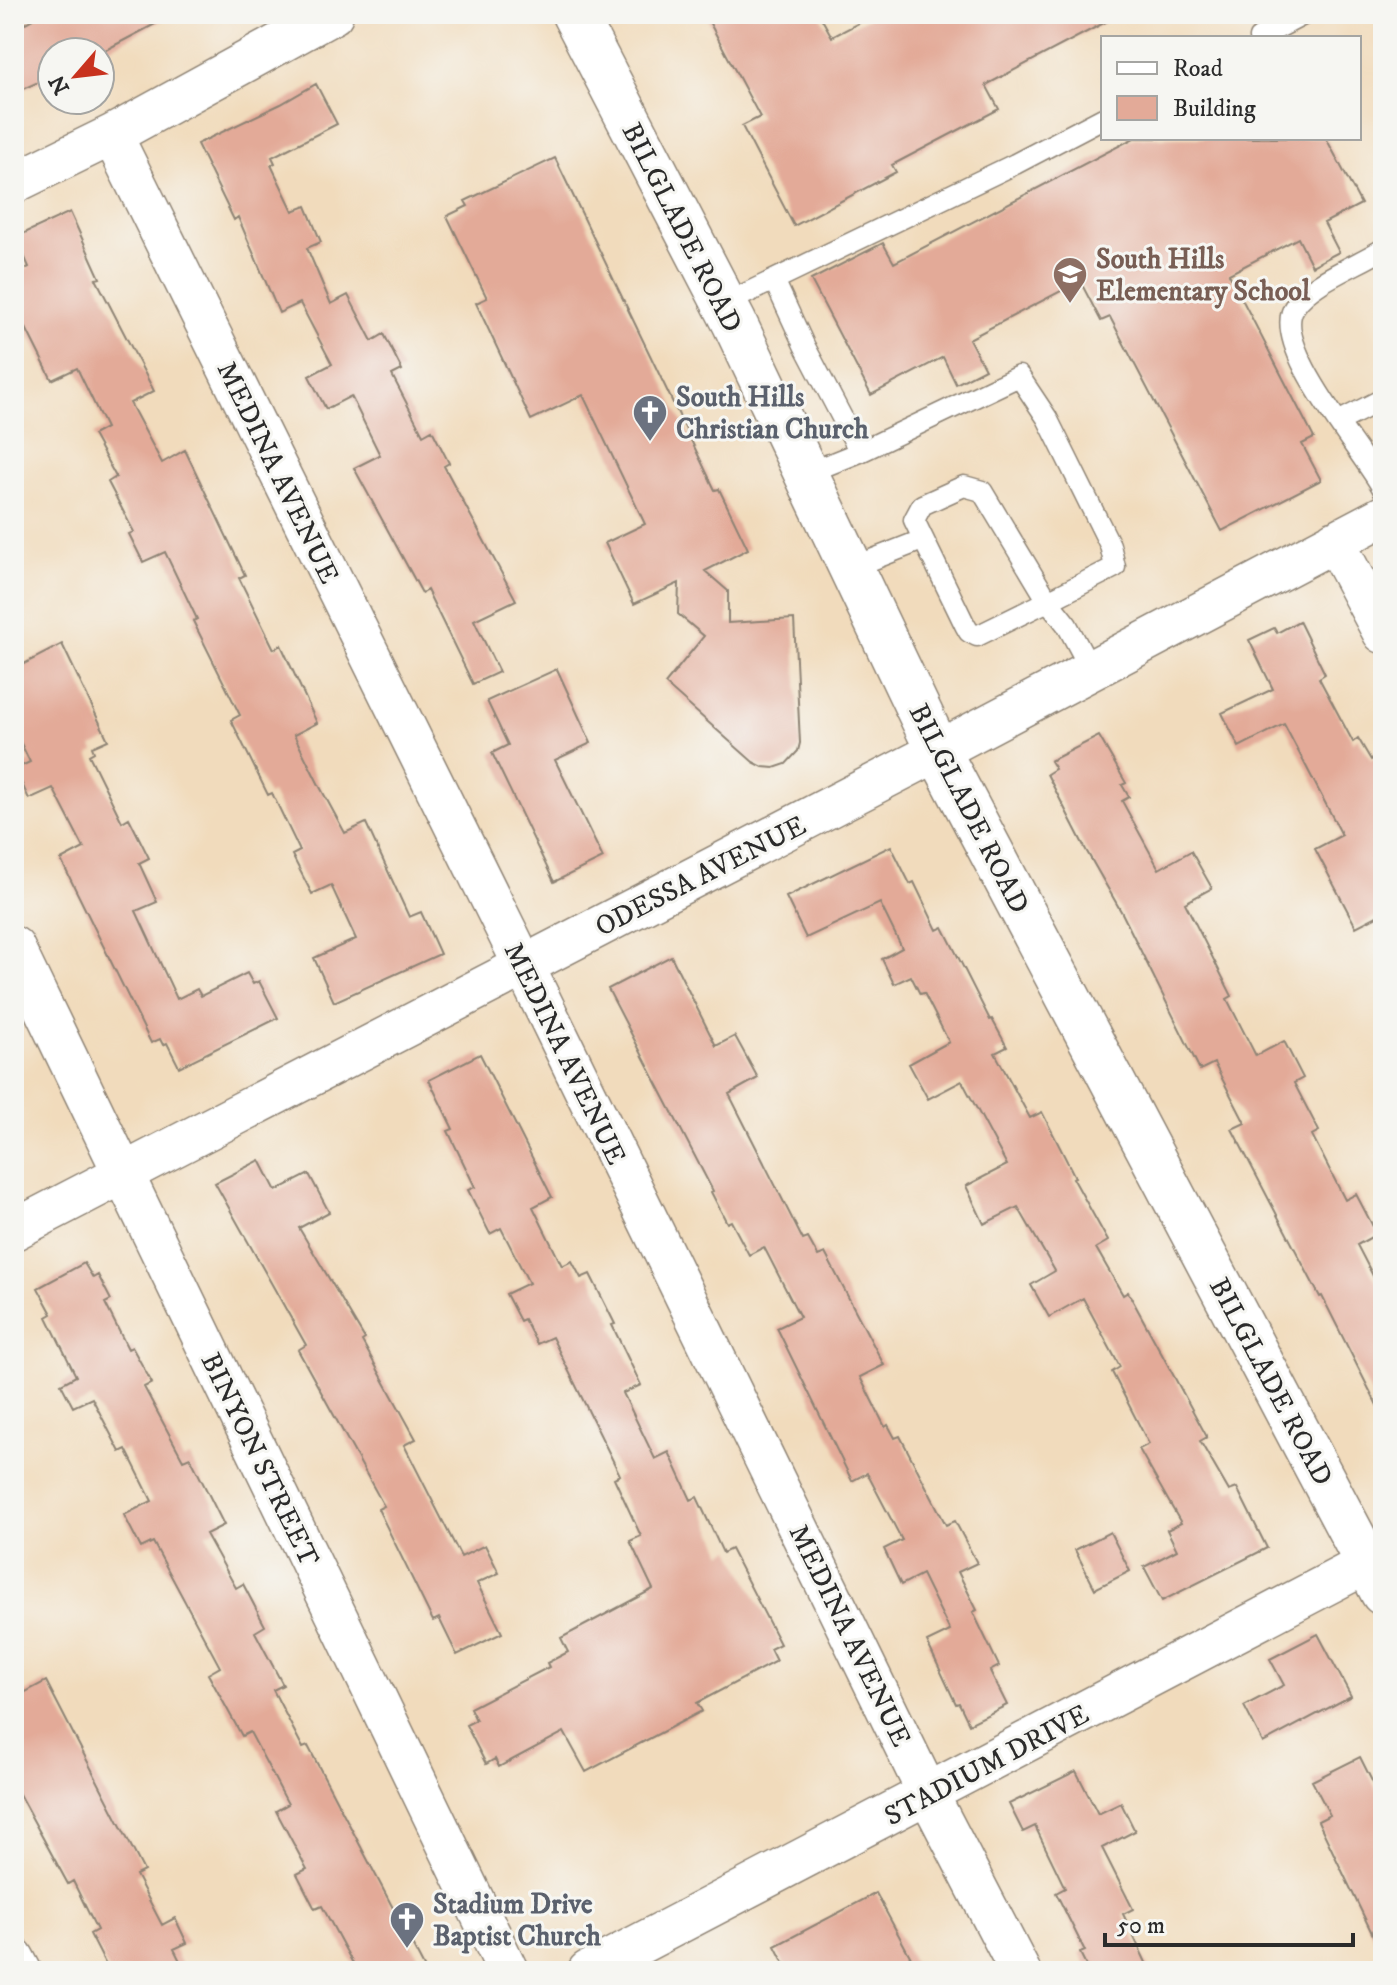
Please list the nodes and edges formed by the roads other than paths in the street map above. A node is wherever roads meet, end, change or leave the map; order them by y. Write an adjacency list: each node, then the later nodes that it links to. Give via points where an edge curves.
1 (333, 14): 6 (street)
2 (574, 14): 10 (street, BILGLADE ROAD)
3 (1305, 14): 4 (lane)
4 (1263, 36)
5 (1101, 119): 9 (lane)
6 (112, 135): 7 (street); 25 (street, MEDINA AVENUE)
7 (14, 183)
8 (1383, 249): 12 (lane, via 1309,292 1290,316 1291,339 1304,370)
9 (774, 280): 10 (lane); 13 (lane)
10 (724, 304): 14 (street, BILGLADE ROAD)
11 (1383, 399): 12 (lane)
12 (1338, 422): 15 (lane)
13 (860, 452): 14 (lane); 20 (lane, via 1019,376 1047,418 1110,545 1115,567)
14 (805, 474): 19 (street, BILGLADE ROAD)
15 (1383, 489)
16 (1383, 516): 18 (street, ODESSA AVENUE)
17 (922, 540): 19 (lane); 20 (lane, via 969,632 977,636); 20 (lane, via 914,520 922,505 964,486 982,491)
18 (1334, 541): 21 (street); 22 (street, ODESSA AVENUE)
19 (851, 568): 23 (street, BILGLADE ROAD)
20 (1048, 601): 22 (lane)
21 (1383, 633)
22 (1091, 670): 23 (street, ODESSA AVENUE)
23 (938, 751): 25 (street, ODESSA AVENUE); 28 (street, BILGLADE ROAD)
24 (14, 947): 26 (street, BINYON STREET)
25 (524, 966): 26 (street, ODESSA AVENUE); 29 (street, MEDINA AVENUE)
26 (124, 1173): 27 (street, ODESSA AVENUE); 32 (street, BINYON STREET)
27 (14, 1230)
28 (1378, 1570): 29 (street, STADIUM DRIVE)
29 (928, 1794): 33 (street, STADIUM DRIVE); 34 (street, MEDINA AVENUE)
30 (14, 1958): 31 (street)
31 (21, 1971)
32 (508, 1971)
33 (588, 1971)
34 (1020, 1971)

